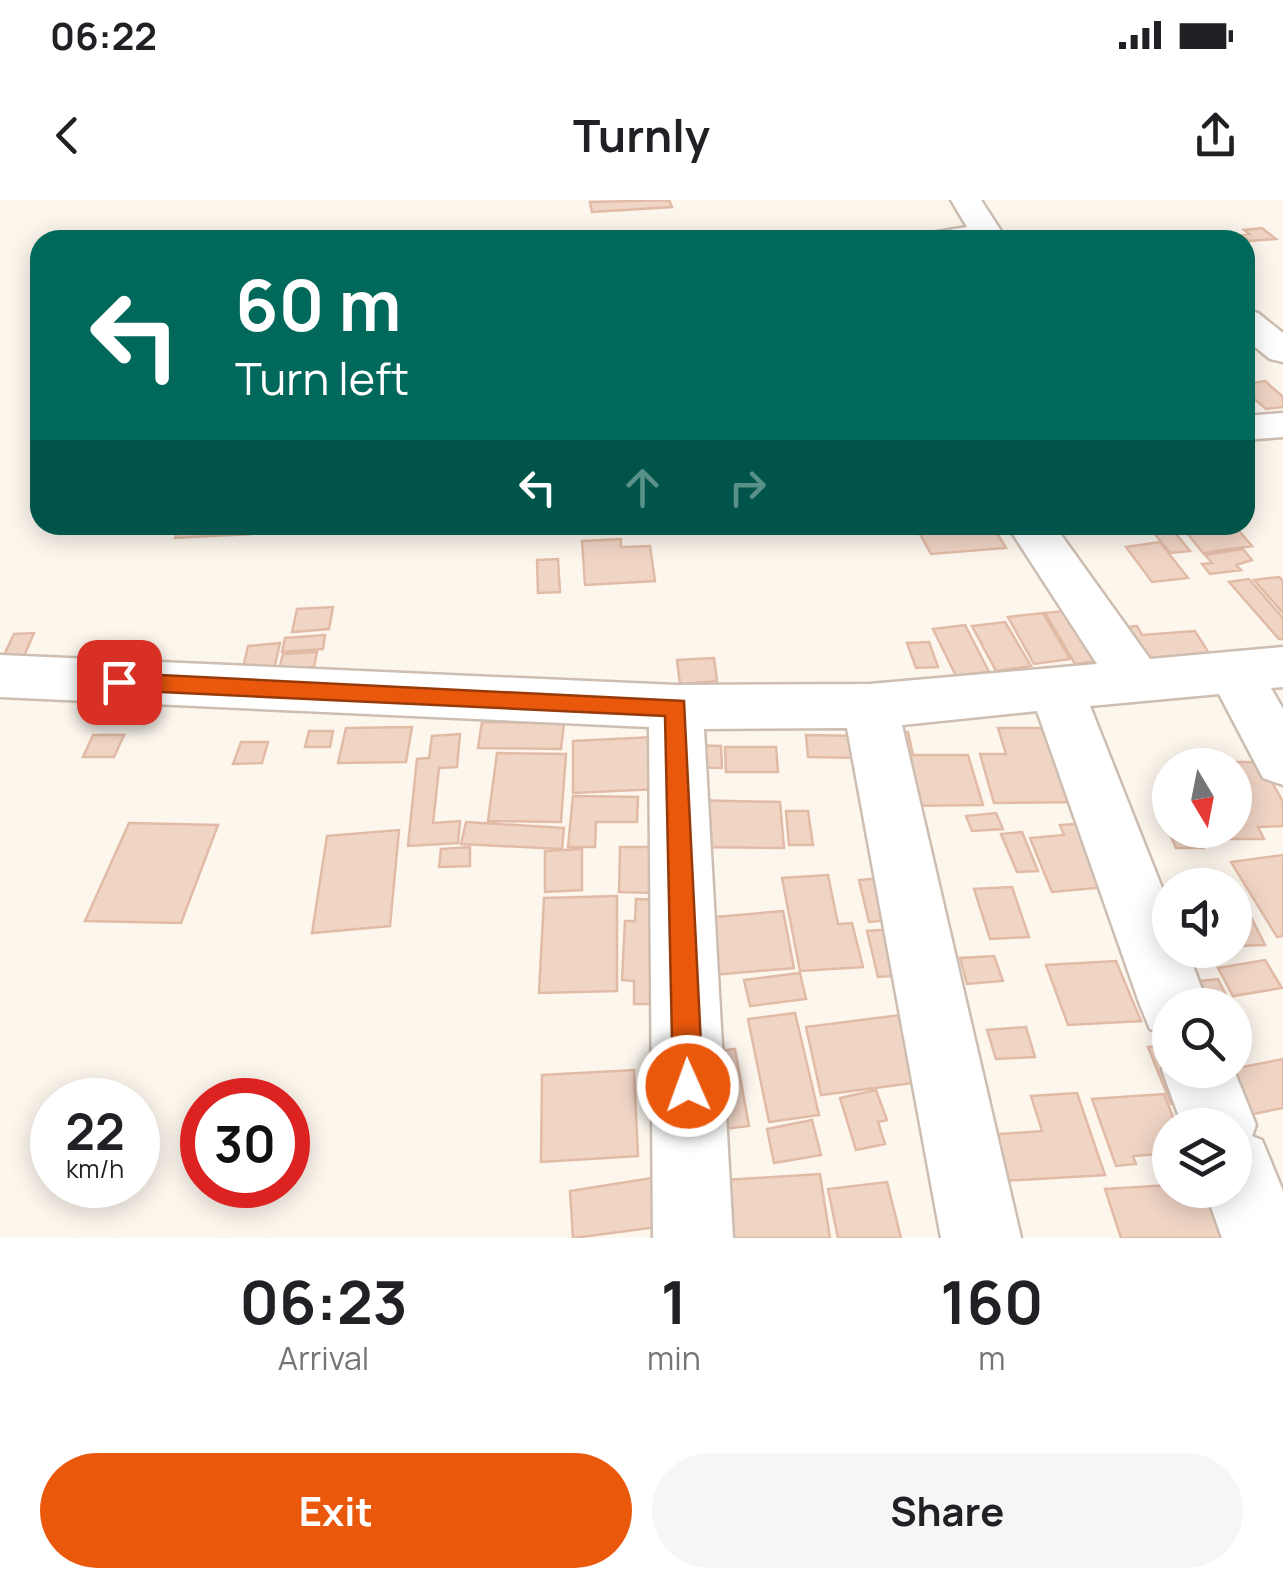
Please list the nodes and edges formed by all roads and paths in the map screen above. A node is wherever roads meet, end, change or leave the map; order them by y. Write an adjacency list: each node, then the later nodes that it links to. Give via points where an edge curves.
1 (966, 200): 2 (street)
2 (986, 230)
3 (1255, 329): 4 (street)
4 (1283, 351)
5 (1283, 425): 6 (street)
6 (1255, 427)
7 (1037, 535): 10 (street)
8 (1259, 669): 10 (street); 14 (street)
9 (0, 676): 13 (street)
10 (1138, 683): 11 (street)
11 (1056, 689): 12 (street); 15 (street)
12 (870, 706): 13 (street); 18 (street)
13 (676, 708): 17 (street)
14 (1283, 760)
15 (1168, 988)
16 (1250, 1208): 19 (street)
17 (693, 1238)
18 (982, 1238)
19 (1262, 1238)

